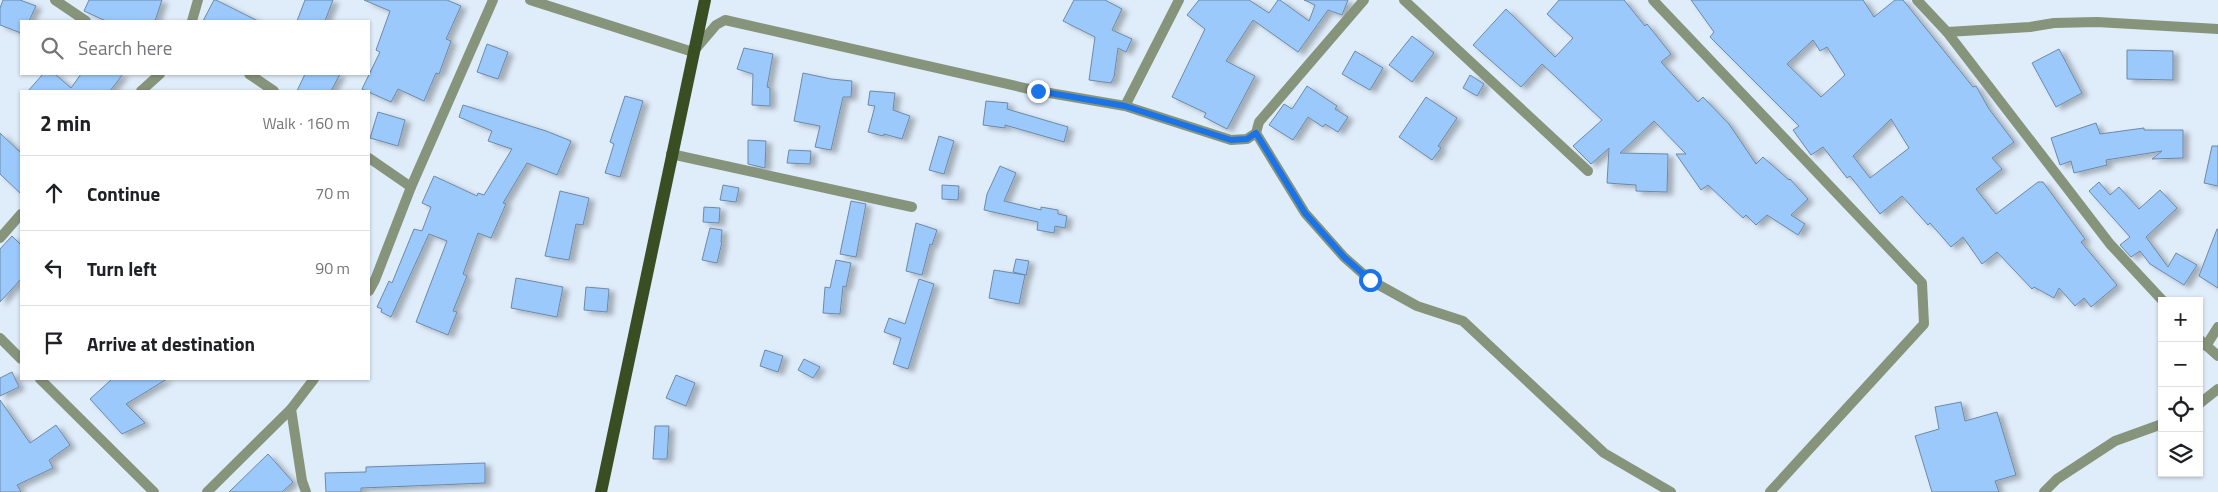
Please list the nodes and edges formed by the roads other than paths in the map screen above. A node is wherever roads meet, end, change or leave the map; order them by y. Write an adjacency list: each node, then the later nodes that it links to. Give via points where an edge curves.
1 (55, 0): 11 (street)
2 (198, 0): 12 (street)
3 (493, 0): 25 (street)
4 (530, 0): 15 (street)
5 (704, 0): 15 (main road)
6 (1179, 0): 20 (street)
7 (1364, 0): 21 (street, via 1259,122)
8 (1404, 0): 24 (street)
9 (1653, 0): 47 (street, via 1922,283 1924,324)
10 (1917, 0): 14 (street)
11 (85, 20)
12 (192, 20)
13 (2218, 29): 14 (street, via 2097,22)
14 (1946, 32): 30 (street, via 2110,244)
15 (693, 52): 20 (street, via 716,25 726,20 1038,91); 22 (main road)
16 (159, 75): 18 (street)
17 (250, 75): 19 (street)
18 (142, 90)
19 (273, 90)
20 (1125, 106): 21 (street, via 1231,140 1247,139)
21 (1256, 133): 46 (street, via 1305,213 1344,257 1370,280 1416,306 1463,320 1604,453)
22 (671, 154): 26 (street); 45 (main road)
23 (370, 159): 25 (street)
24 (1588, 171)
25 (411, 187): 29 (street)
26 (912, 207)
27 (20, 215): 28 (street)
28 (0, 238)
29 (370, 289)
30 (2159, 297)
31 (2218, 327): 33 (street)
32 (0, 338): 35 (street)
33 (2203, 342): 34 (street)
34 (2218, 356)
35 (20, 359)
36 (41, 380): 42 (street)
37 (313, 380): 40 (street)
38 (2218, 389): 39 (street)
39 (2203, 401)
40 (291, 409): 43 (street); 44 (street)
41 (2158, 425): 48 (street, via 2115,441 2056,479)
42 (154, 492)
43 (207, 492)
44 (306, 492)
45 (601, 492)
46 (1671, 492)
47 (1770, 492)
48 (2044, 492)

